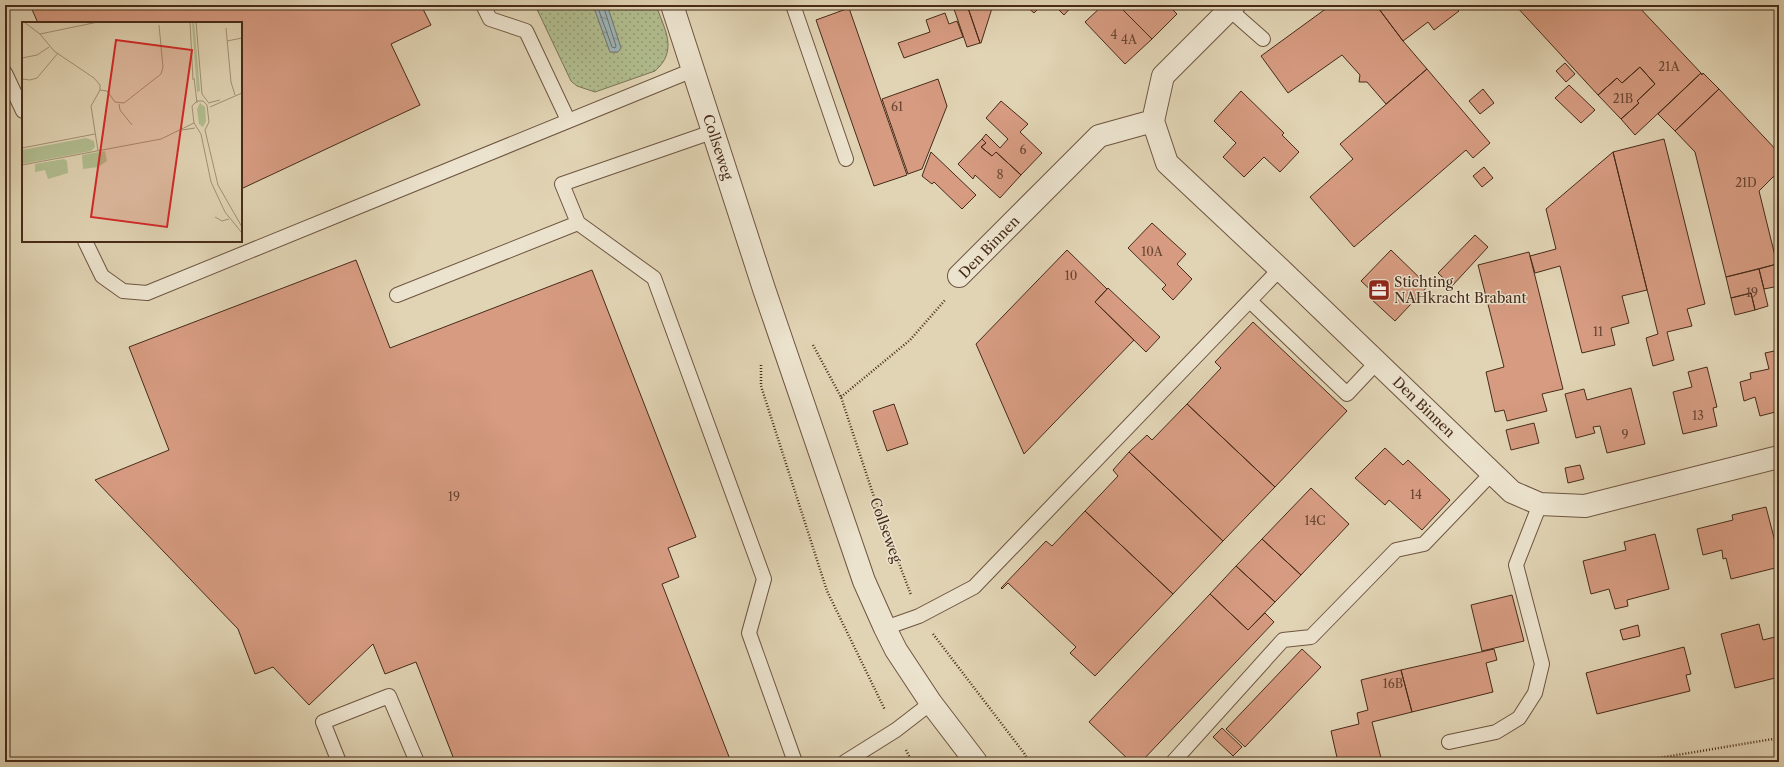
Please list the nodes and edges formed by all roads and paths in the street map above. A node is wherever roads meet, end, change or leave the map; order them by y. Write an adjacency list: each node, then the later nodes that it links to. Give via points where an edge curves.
1 (483, 5): 9 (lane, via 490,19 526,31)
2 (672, 5): 6 (street, Collseweg)
3 (793, 5): 12 (lane)
4 (1232, 7): 5 (lane); 10 (street, via 1163,76)
5 (1263, 39)
6 (693, 70): 9 (lane); 11 (street, Collseweg)
7 (5, 73): 8 (lane)
8 (22, 109)
9 (568, 120): 14 (lane, via 147,293 123,291 102,276)
10 (1153, 122): 15 (street, Den Binnen, via 1167,163); 16 (street, Den Binnen, via 1099,136)
11 (712, 132): 13 (lane, via 562,184); 27 (street, Collseweg, via 864,581)
12 (846, 159)
13 (578, 223): 17 (lane); 34 (lane, via 654,278 764,579 749,633)
14 (85, 242)
15 (1280, 269): 18 (lane); 20 (street, Den Binnen)
16 (959, 276): 22 (path, Den Binnen, via 953,291 910,340)
17 (397, 295)
18 (1250, 301): 20 (lane, via 1347,394); 26 (lane, via 974,587)
19 (809, 338): 22 (path, Collseweg)
20 (1377, 362): 24 (street, Den Binnen)
21 (761, 363): 29 (path, via 761,386 827,591)
22 (841, 397): 26 (path, Collseweg, via 877,504)
23 (1779, 456): 25 (street, Den Binnen, via 1585,506)
24 (1492, 473): 25 (street, Den Binnen, via 1512,492); 39 (lane, via 1424,544 1396,550 1311,637 1283,640)
25 (1540, 504): 31 (lane, via 1516,565 1542,664 1535,693 1519,718 1496,732)
26 (920, 616): 27 (lane); 38 (path, Collseweg)
27 (885, 628): 28 (street, Collseweg, via 896,650)
28 (931, 703): 29 (lane); 37 (street, Collseweg)
29 (896, 730): 35 (lane); 36 (path)
30 (1779, 738): 40 (path)
31 (1449, 742)
32 (339, 762): 33 (lane, via 323,722 389,696)
33 (417, 762)
34 (795, 762)
35 (845, 762)
36 (912, 762)
37 (976, 762)
38 (1029, 762)
39 (1173, 762)
40 (1635, 762)

